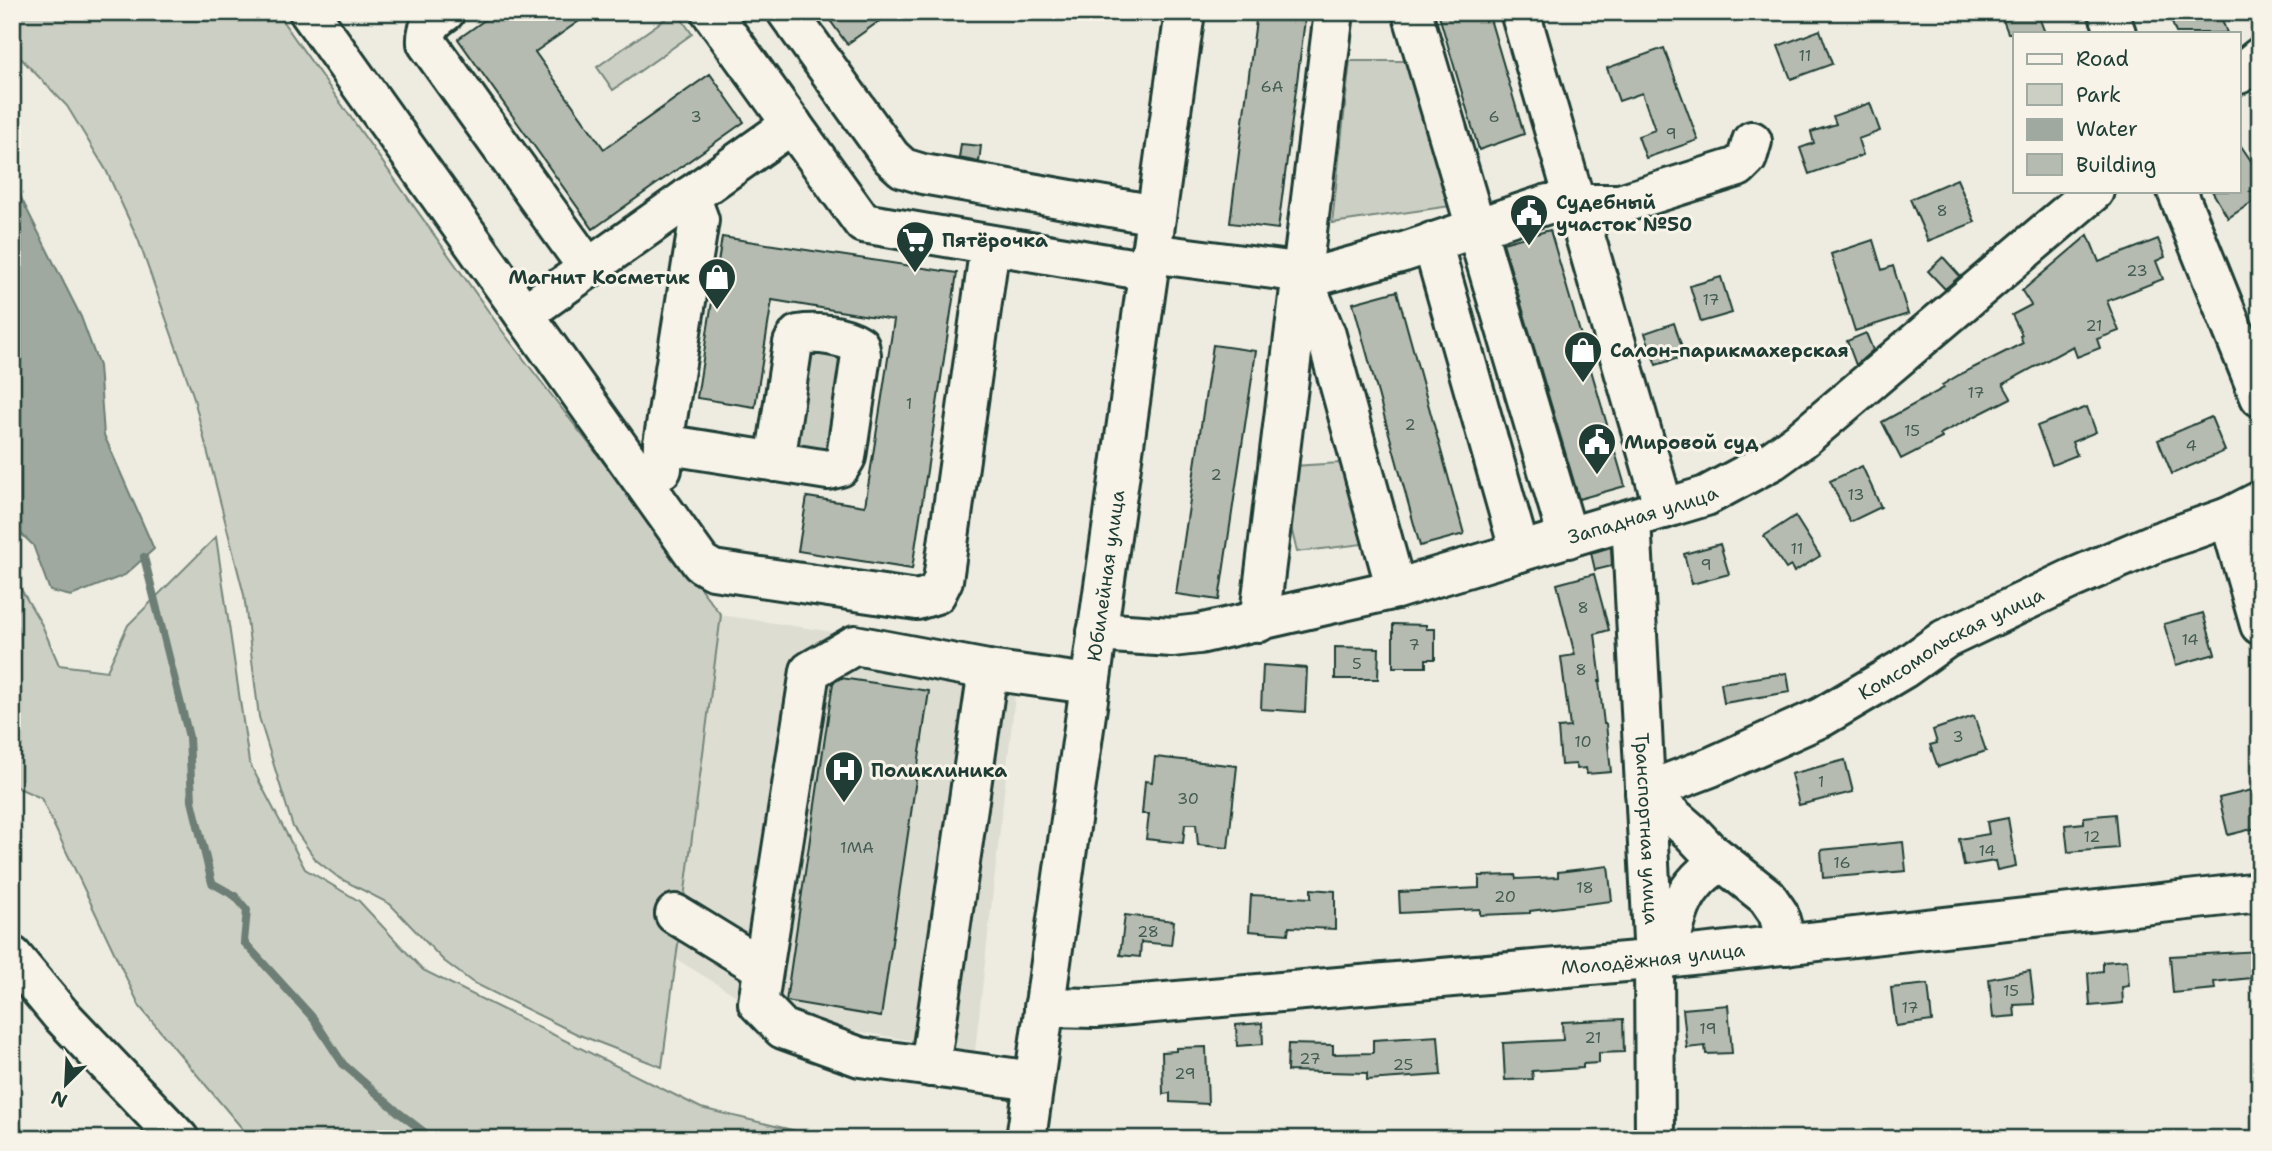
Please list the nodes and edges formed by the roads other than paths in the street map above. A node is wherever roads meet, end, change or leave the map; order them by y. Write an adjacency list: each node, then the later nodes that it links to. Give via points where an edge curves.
1 (309, 12): 26 (street)
2 (444, 12): 24 (street, via 432,21 427,43)
3 (711, 12): 13 (street)
4 (787, 12): 19 (street, via 902,168)
5 (1185, 12): 19 (street, Юбилейная улица)
6 (1334, 12): 25 (street)
7 (1412, 12): 20 (street)
8 (1520, 12): 18 (street, Транспортная улица)
9 (2108, 12): 10 (street)
10 (2116, 32)
11 (2260, 57): 12 (street)
12 (2240, 73)
13 (792, 124): 17 (street); 22 (street, via 863,223)
14 (1752, 141): 18 (street, via 1738,167 1620,204)
15 (2093, 192): 32 (street, Западная улица, via 1792,446 1706,496)
16 (2177, 192): 27 (street)
17 (691, 196): 24 (street); 28 (street, via 699,220)
18 (1576, 204): 20 (street, via 1548,204); 32 (street, Транспортная улица)
19 (1156, 215): 23 (street, Юбилейная улица)
20 (1476, 228): 21 (street); 33 (street)
21 (1432, 242): 25 (street, via 1320,275); 34 (street)
22 (990, 245): 23 (street); 30 (street, via 943,580 936,594 917,600 713,570 701,563)
23 (1149, 262): 25 (street); 38 (street, Юбилейная улица)
24 (588, 268): 26 (street)
25 (1301, 272): 35 (street, via 1326,335); 36 (street)
26 (524, 314): 30 (street)
27 (2260, 397)
28 (663, 444): 29 (street); 30 (street)
29 (775, 462)
30 (660, 506)
31 (2245, 509): 37 (street); 41 (street, Комсомольская улица, via 2071,579 1945,639 1822,717)
32 (1648, 514): 33 (street, Западная улица); 41 (street, Транспортная улица)
33 (1567, 538): 34 (street, Западная улица)
34 (1520, 552): 35 (street, Западная улица)
35 (1396, 589): 36 (street, Западная улица)
36 (1259, 622): 38 (street, Западная улица, via 1172,637)
37 (2260, 625)
38 (1097, 632): 40 (street, Юбилейная улица)
39 (988, 670): 40 (street); 48 (street, via 855,645 810,671); 50 (street)
40 (1089, 684): 49 (street, Юбилейная улица)
41 (1660, 786): 42 (street, via 1691,832); 47 (street, Транспортная улица)
42 (1707, 872): 45 (street, via 1767,897); 47 (street, via 1680,905)
43 (2260, 892): 45 (street, Молодёжная улица)
44 (676, 914): 48 (street)
45 (1787, 945): 47 (street, Молодёжная улица)
46 (12, 956): 52 (street, via 61,1015)
47 (1661, 958): 49 (street, Молодёжная улица, via 1096,1008); 54 (street, Транспортная улица)
48 (763, 968): 50 (street, via 758,1003 783,1029 860,1057)
49 (1044, 1007): 51 (street, Юбилейная улица)
50 (930, 1067): 51 (street)
51 (1034, 1081): 53 (street, Юбилейная улица)
52 (179, 1139)
53 (1026, 1139)
54 (1655, 1139)

